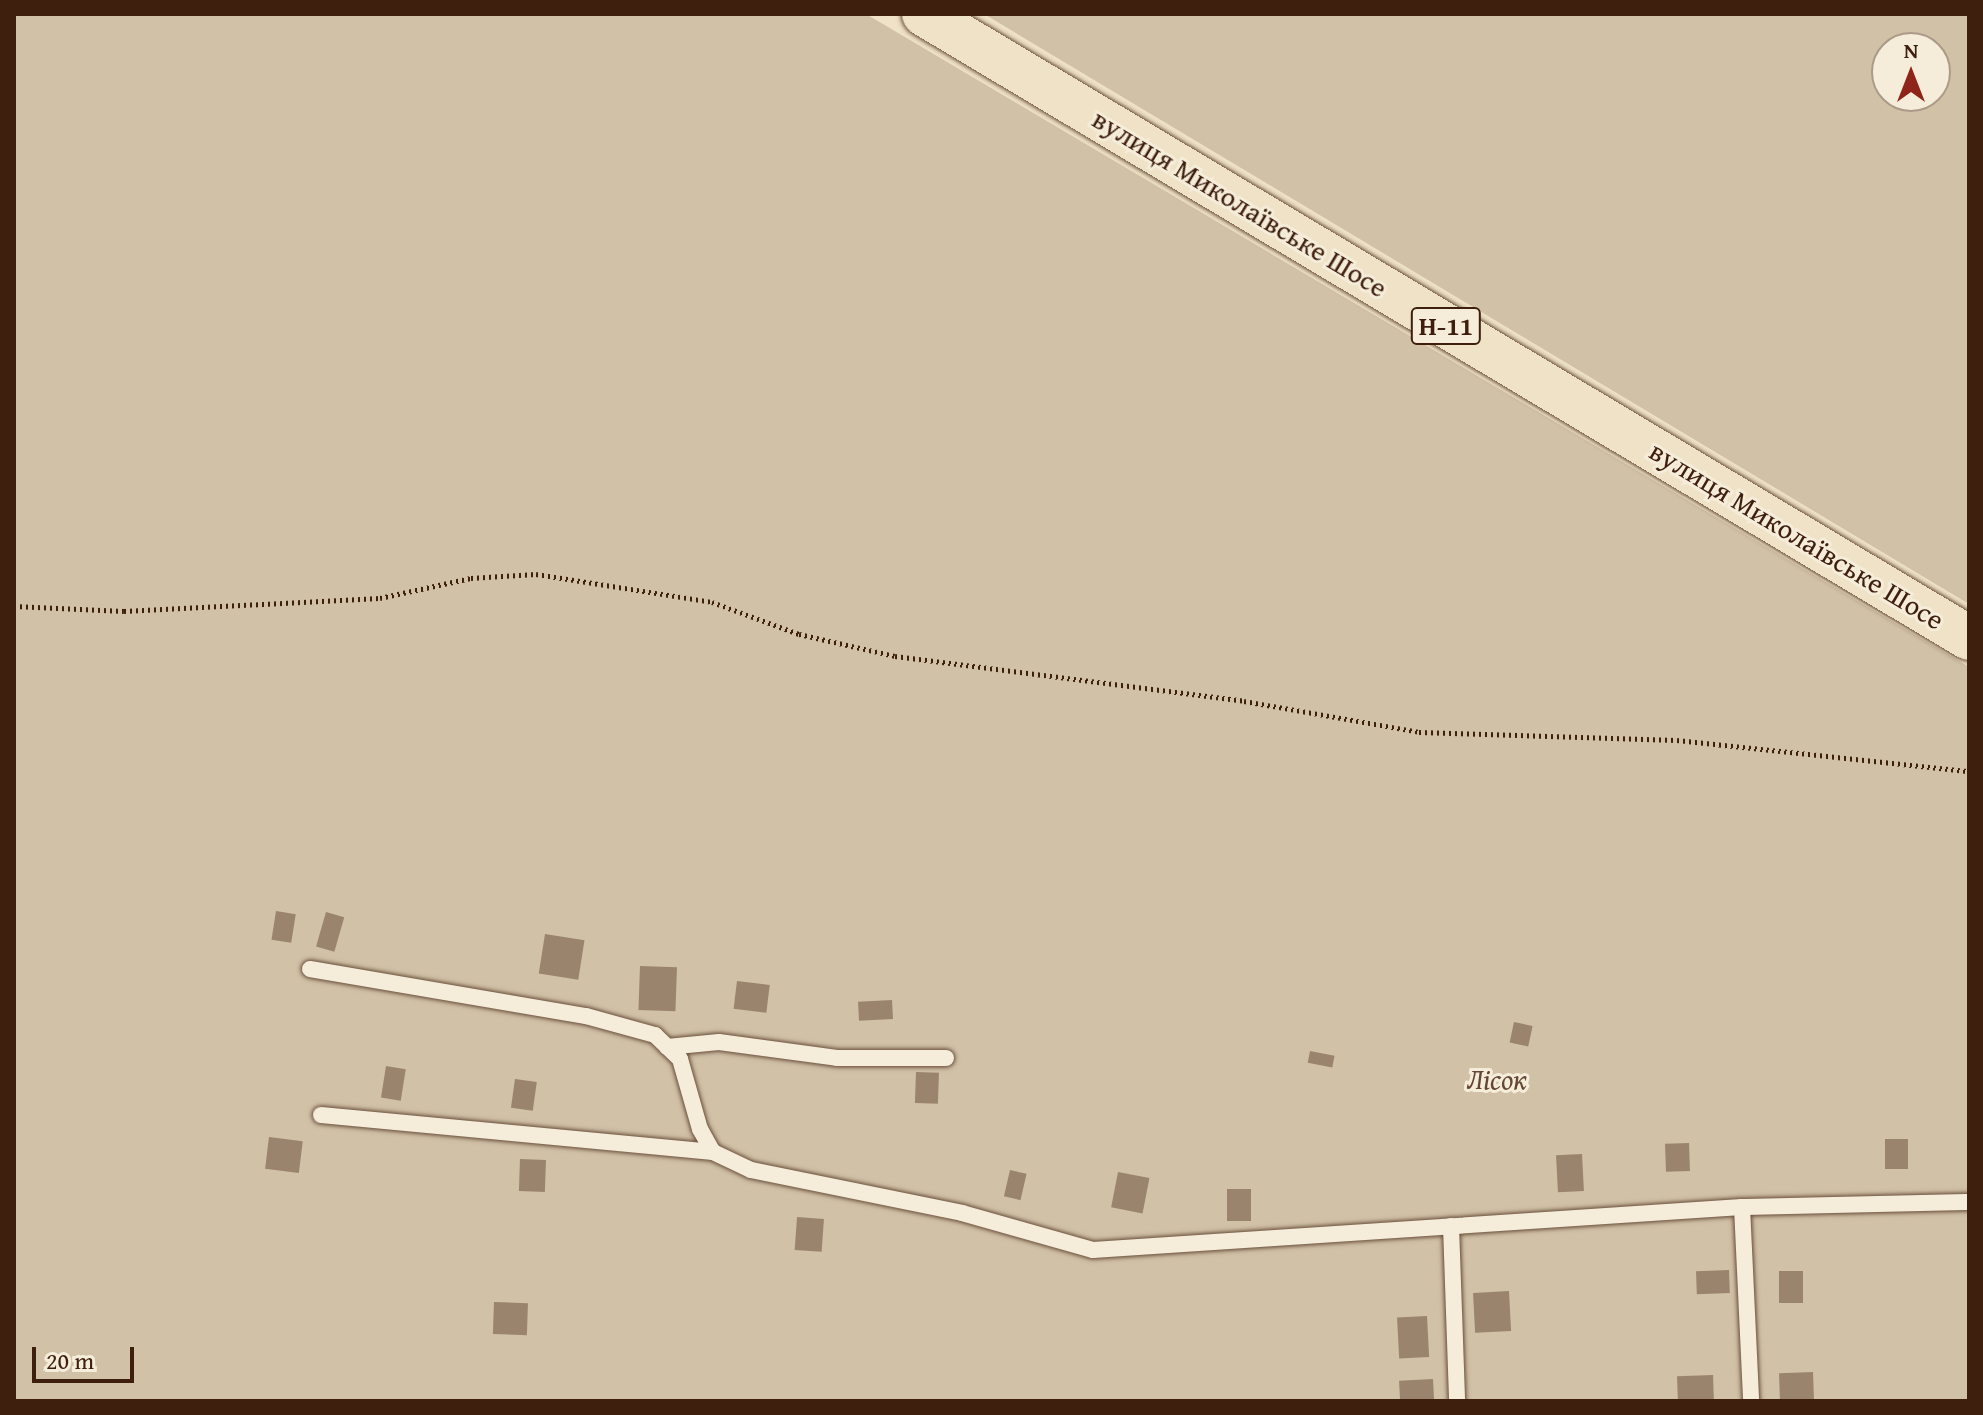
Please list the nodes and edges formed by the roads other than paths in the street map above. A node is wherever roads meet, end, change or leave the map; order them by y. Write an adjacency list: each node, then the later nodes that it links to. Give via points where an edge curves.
1 (924, 14): 2 (main road, вулиця Миколаївське Шосе / Н-11)
2 (1969, 638)
3 (310, 969): 4 (lane, via 586,1016 655,1035)
4 (667, 1047): 5 (lane, via 719,1042 837,1058); 7 (lane, via 680,1059 700,1129)
5 (946, 1058)
6 (321, 1115): 7 (lane)
7 (713, 1152): 10 (lane, via 751,1170 962,1213 1093,1250)
8 (1969, 1202): 9 (lane)
9 (1742, 1207): 10 (lane); 12 (lane)
10 (1451, 1226): 11 (lane)
11 (1457, 1401)
12 (1751, 1401)

